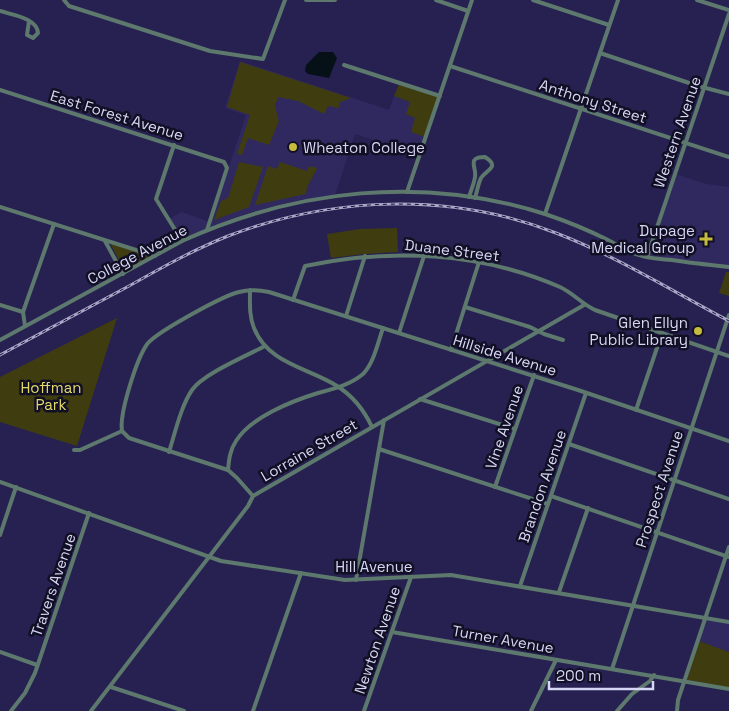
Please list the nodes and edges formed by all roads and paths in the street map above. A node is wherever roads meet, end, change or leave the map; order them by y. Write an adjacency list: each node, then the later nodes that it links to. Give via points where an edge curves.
1 (64, 0): 2 (street, via 69,6 210,51 263,59)
2 (285, 0)
3 (306, 0): 4 (street)
4 (335, 0)
5 (436, 0): 12 (street)
6 (472, 0): 12 (street)
7 (533, 0): 15 (street)
8 (618, 0): 15 (street)
9 (697, 0): 10 (street)
10 (729, 10)
11 (0, 11): 14 (street)
12 (468, 11): 18 (street)
13 (729, 14): 19 (street, Western Avenue)
14 (29, 21)
15 (610, 25): 16 (street)
16 (600, 53): 19 (street); 23 (street)
17 (344, 65): 22 (street)
18 (450, 66): 22 (street); 23 (street, Anthony Street)
19 (704, 87): 21 (street); 24 (street, Western Avenue)
20 (0, 90): 25 (street, East Forest Avenue)
21 (729, 94)
22 (440, 96): 27 (street)
23 (581, 109): 24 (street, Anthony Street); 31 (street)
24 (685, 143): 26 (street, Anthony Street); 39 (street, Western Avenue)
25 (174, 145): 33 (street, East Forest Avenue, via 226,163); 35 (street, via 156,199)
26 (729, 156)
27 (407, 192): 28 (street, College Avenue); 33 (street, College Avenue, via 354,194 292,203)
28 (469, 197): 29 (street, College Avenue); 29 (street, via 476,174 472,166 476,158 485,157 492,167 481,178)
29 (475, 198): 31 (street, College Avenue)
30 (0, 207): 32 (street)
31 (545, 214): 39 (street, College Avenue)
32 (54, 224): 34 (street); 48 (street)
33 (206, 230): 35 (street, College Avenue)
34 (105, 240): 36 (street); 42 (street)
35 (182, 241): 36 (street, College Avenue)
36 (155, 256): 42 (street, College Avenue)
37 (365, 256): 38 (street, Duane Street); 44 (street, Duane Street, via 305,266); 50 (street)
38 (424, 256): 40 (street, Duane Street); 54 (street)
39 (647, 257): 41 (street, College Avenue)
40 (479, 262): 46 (street, Duane Street, via 511,269 559,287); 47 (street)
41 (729, 267)
42 (123, 274): 51 (street, College Avenue)
43 (250, 290): 44 (street, Hillside Avenue); 58 (street, via 251,320); 72 (street, via 230,295 151,340 137,363 122,415)
44 (293, 300): 50 (street, Hillside Avenue)
45 (0, 305): 48 (street)
46 (584, 305): 53 (street, Lorraine Street); 55 (street, Duane Street)
47 (465, 307): 53 (street); 59 (street)
48 (23, 312): 51 (street)
49 (729, 315): 60 (street, Prospect Avenue)
50 (346, 316): 52 (street, Hillside Avenue)
51 (25, 326): 56 (street, College Avenue)
52 (383, 328): 54 (street, Hillside Avenue); 64 (street, via 366,371)
53 (538, 331): 57 (street); 62 (street, Lorraine Street)
54 (398, 333): 59 (street, Hillside Avenue)
55 (662, 333): 60 (street, Duane Street); 67 (street)
56 (0, 340)
57 (563, 340)
58 (265, 346): 64 (street, via 288,363); 77 (street, via 197,384 188,396)
59 (451, 350): 62 (street, Hillside Avenue)
60 (717, 352): 61 (street, Duane Street); 70 (street, Prospect Avenue)
61 (729, 356)
62 (487, 361): 63 (street, Hillside Avenue); 66 (street, Lorraine Street)
63 (534, 376): 65 (street, Hillside Avenue); 71 (street, Vine Avenue)
64 (339, 387): 69 (street, via 359,405); 78 (street, via 296,401 256,421 236,440)
65 (586, 393): 67 (street, Hillside Avenue); 74 (street, Brandon Avenue)
66 (420, 399): 68 (street, Lorraine Street); 71 (street)
67 (636, 410): 70 (street, Hillside Avenue)
68 (384, 420): 69 (street, Lorraine Street); 75 (street)
69 (372, 427): 83 (street, Lorraine Street)
70 (691, 428): 73 (street, Hillside Avenue); 79 (street, Prospect Avenue)
71 (515, 430): 82 (street, Vine Avenue)
72 (122, 431): 76 (street); 77 (street, via 129,438)
73 (729, 441)
74 (569, 444): 79 (street); 84 (street, Brandon Avenue)
75 (379, 449): 82 (street); 96 (street)
76 (74, 450)
77 (168, 452): 78 (street)
78 (228, 470): 83 (street)
79 (674, 480): 85 (street); 89 (street, Prospect Avenue)
80 (0, 482): 81 (street, Hill Avenue)
81 (16, 487): 88 (street, Hill Avenue); 90 (street)
82 (495, 487): 86 (street)
83 (252, 496): 92 (street, Lorraine Street)
84 (551, 496): 86 (street, Brandon Avenue); 87 (street)
85 (729, 499)
86 (548, 504): 97 (street, Brandon Avenue)
87 (588, 508): 89 (street); 98 (street)
88 (89, 514): 92 (street, Hill Avenue); 105 (street, Travers Avenue)
89 (657, 532): 93 (street); 99 (street, Prospect Avenue)
90 (0, 535)
91 (729, 547): 93 (street)
92 (210, 556): 94 (street, Hill Avenue, via 221,561); 109 (street, Lorraine Street)
93 (728, 556): 100 (street)
94 (301, 573): 96 (street, Hill Avenue); 114 (street)
95 (411, 577): 96 (street, Hill Avenue); 97 (street, Hill Avenue, via 451,575); 102 (street, Newton Avenue)
96 (356, 580)
97 (520, 586): 98 (street, Hill Avenue)
98 (559, 592): 99 (street, Hill Avenue)
99 (633, 605): 100 (street, Hill Avenue); 106 (street, Prospect Avenue)
100 (706, 618): 101 (street, Hill Avenue); 108 (street)
101 (729, 622)
102 (392, 632): 104 (street, Turner Avenue); 115 (street, Newton Avenue)
103 (0, 652): 105 (street)
104 (556, 660): 106 (street, Turner Avenue); 116 (street)
105 (37, 664): 111 (street, Travers Avenue, via 28,687)
106 (612, 669): 107 (street, Turner Avenue)
107 (654, 675): 108 (street, Turner Avenue); 117 (street)
108 (684, 681): 110 (street, Turner Avenue); 118 (street)
109 (110, 687): 112 (street, Lorraine Street); 113 (street)
110 (729, 689)
111 (11, 711)
112 (91, 711)
113 (184, 711)
114 (253, 711)
115 (364, 711)
116 (531, 711)
117 (617, 711)
118 (677, 711)

